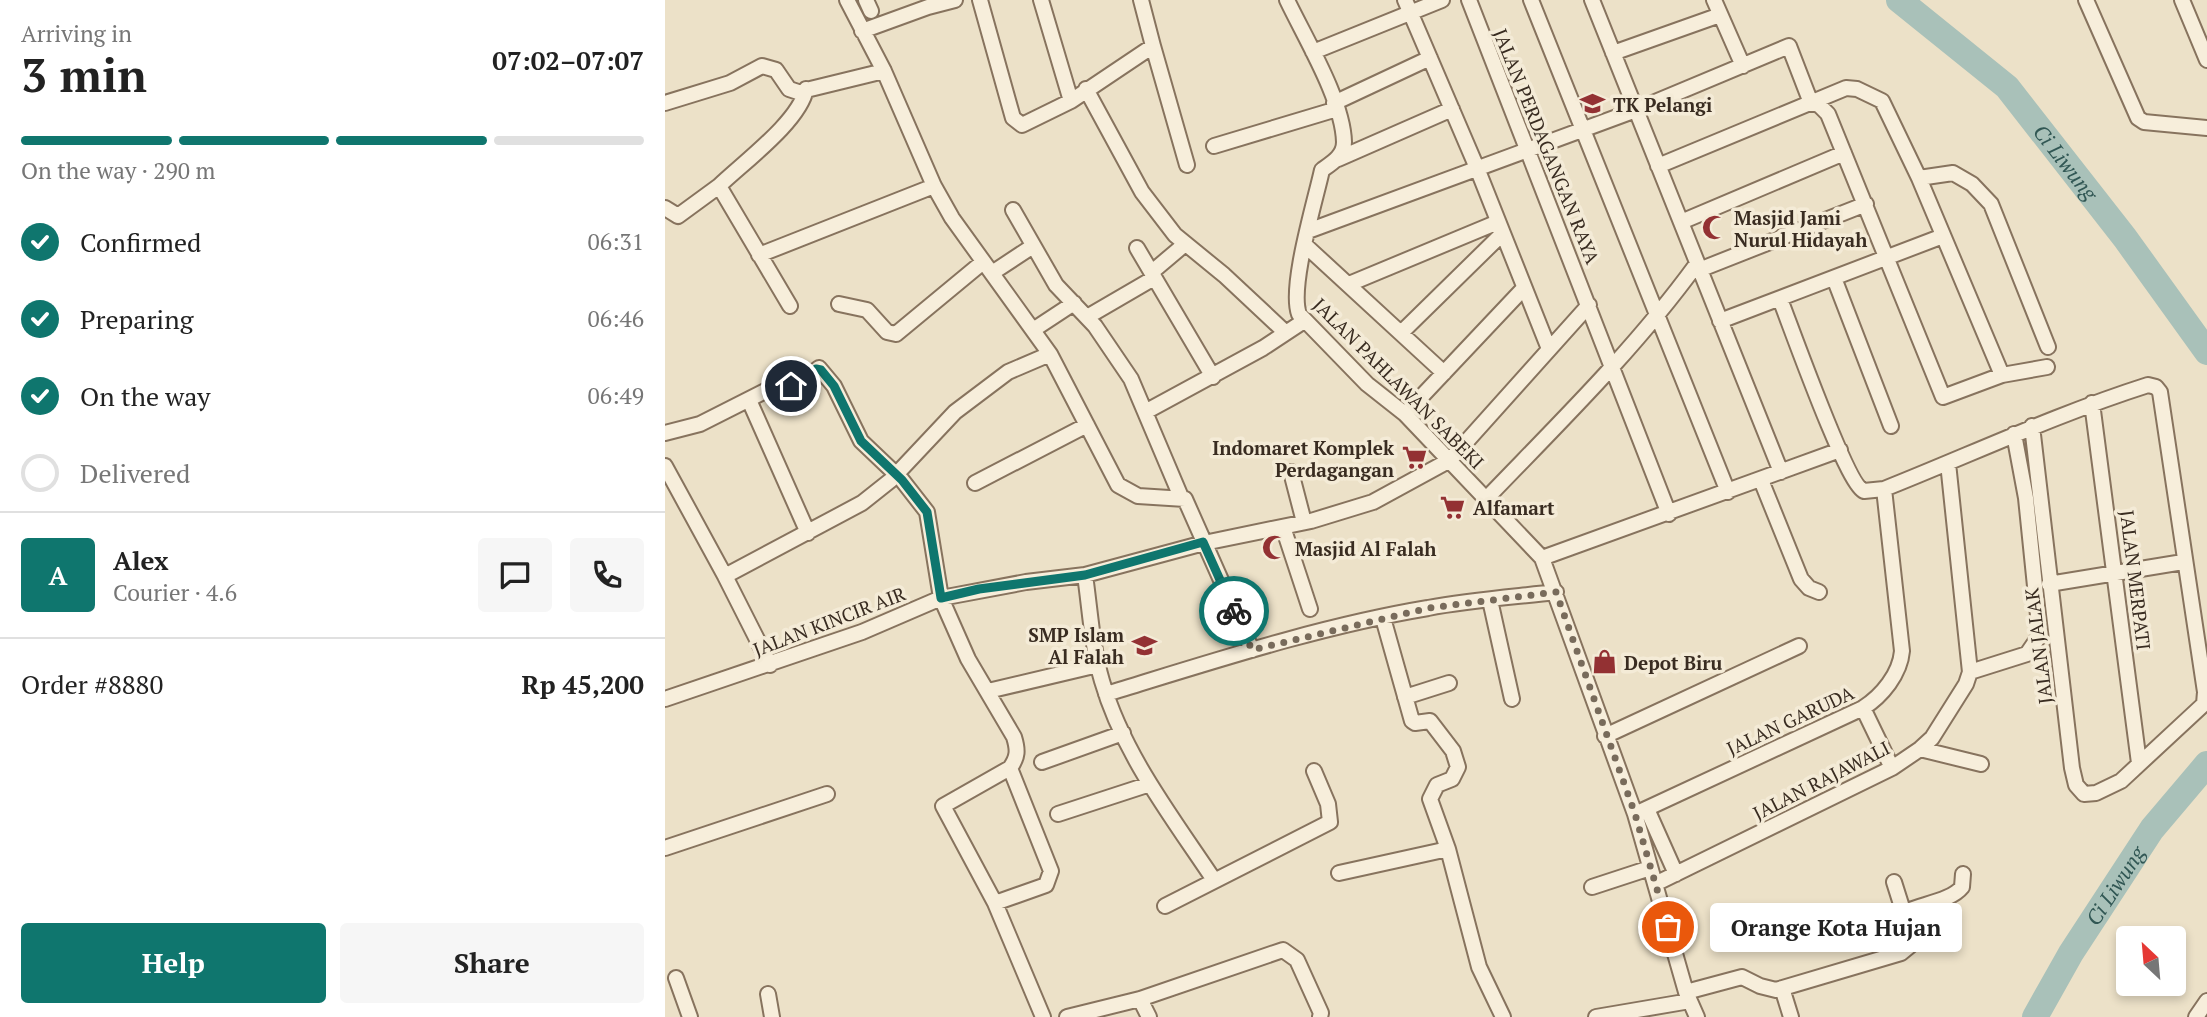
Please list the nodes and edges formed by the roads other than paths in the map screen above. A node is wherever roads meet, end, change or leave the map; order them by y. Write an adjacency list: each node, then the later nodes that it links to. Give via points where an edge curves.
1 (847, 0): 17 (street)
2 (955, 0): 14 (street)
3 (980, 0): 27 (street, via 1017,123 1022,125)
4 (1041, 0): 27 (street)
5 (1142, 0): 18 (street)
6 (1443, 0): 15 (street)
7 (1469, 0): 36 (street, JALAN PERDAGANGAN RAYA)
8 (1531, 0): 33 (street)
9 (1714, 0): 16 (street)
10 (2086, 0): 34 (street, via 2138,118)
11 (2182, 0): 22 (street)
12 (1290, 1): 19 (street)
13 (1596, 1): 20 (street)
14 (939, 2): 17 (street)
15 (1407, 6): 19 (street); 21 (street)
16 (1720, 15): 20 (street); 23 (street)
17 (862, 31): 24 (street)
18 (1153, 46): 26 (street); 39 (street)
19 (1314, 52): 30 (street)
20 (1613, 53): 32 (street)
21 (1430, 58): 30 (street); 31 (street)
22 (2207, 60)
23 (1743, 66): 29 (street, via 1789,46); 32 (street)
24 (884, 71): 25 (street); 44 (street)
25 (806, 89): 28 (street, via 789,89 769,66); 43 (street, via 803,102 783,125)
26 (1086, 89): 27 (street); 52 (street, via 1142,192)
27 (1071, 101)
28 (665, 103)
29 (1811, 103): 37 (street, via 1828,114); 40 (street); 42 (street, via 1846,88 1882,101)
30 (1335, 106): 35 (street); 38 (street, via 1345,144)
31 (1452, 109): 38 (street); 41 (street)
32 (1636, 110): 33 (street); 40 (street)
33 (1584, 127): 36 (street); 69 (street)
34 (2207, 128)
35 (1214, 146)
36 (1526, 150): 41 (street); 66 (street, JALAN PERDAGANGAN RAYA)
37 (1843, 153): 45 (street); 48 (street)
38 (1338, 159): 51 (street, JALAN PAHLAWAN SABEKI, via 1322,170)
39 (1187, 165)
40 (1658, 166): 48 (street)
41 (1477, 168): 49 (street); 51 (street)
42 (1919, 178): 50 (street); 75 (street, via 1953,173 1991,204)
43 (719, 186): 46 (street, via 678,216); 55 (street)
44 (934, 186): 55 (street); 57 (street)
45 (1866, 204): 56 (street); 58 (street)
46 (665, 208)
47 (1013, 210): 53 (street)
48 (1681, 222): 58 (street)
49 (1500, 228): 61 (street); 62 (street); 74 (street)
50 (1943, 236): 56 (street); 81 (street)
51 (1307, 238): 61 (street); 70 (street, JALAN PAHLAWAN SABEKI, via 1296,305)
52 (1185, 244): 59 (street); 73 (street)
53 (1033, 246): 57 (street); 64 (street, via 1056,285)
54 (1137, 248): 59 (street)
55 (759, 255): 67 (street)
56 (1887, 259): 60 (street); 81 (street, via 1943,397)
57 (987, 267): 65 (street, via 896,334 887,332 867,310); 72 (street)
58 (1697, 268): 69 (street); 71 (street)
59 (1153, 275): 68 (street); 82 (street)
60 (1835, 278): 63 (street); 88 (street)
61 (1349, 284): 74 (street)
62 (1524, 288): 76 (street); 80 (street)
63 (1780, 299): 71 (street); 92 (street)
64 (1074, 303): 68 (street); 72 (street)
65 (839, 304)
66 (1590, 305): 76 (street); 79 (street, JALAN PERDAGANGAN RAYA)
67 (790, 306)
68 (1087, 317): 85 (street, via 1131,379)
69 (1657, 318): 79 (street); 102 (street)
70 (1304, 321): 73 (street); 86 (street, JALAN PAHLAWAN SABEKI, via 1367,384)
71 (1720, 321): 97 (street)
72 (1033, 330): 77 (street)
73 (1286, 333): 82 (street)
74 (1401, 333): 80 (street)
75 (2048, 347)
76 (1549, 349): 93 (street)
77 (1050, 354): 87 (street); 98 (street, via 1008,372 955,412)
78 (2047, 367): 81 (street)
79 (1612, 368): 104 (street); 105 (street, JALAN PERDAGANGAN RAYA)
80 (1444, 373): 86 (street)
81 (2002, 375)
82 (1213, 377): 85 (street)
83 (749, 400): 90 (street, via 696,425); 98 (street, via 785,381 791,386 799,384 816,369 821,370 861,441); 108 (street)
84 (2092, 403): 89 (street); 111 (street, via 2156,387 2164,402); 112 (street, JALAN MERPATI)
85 (1147, 411): 103 (street)
86 (1405, 414): 93 (street, JALAN PAHLAWAN SABEKI)
87 (1087, 425): 100 (street); 103 (street, via 1118,485 1127,493)
88 (1891, 426)
89 (2032, 426): 91 (street); 115 (street, JALAN JALAK)
90 (665, 433)
91 (2014, 434): 94 (street); 126 (street, via 2026,498 2040,635 2027,654)
92 (1840, 450): 97 (street); 101 (street, via 1859,489)
93 (1450, 460): 104 (street, JALAN PAHLAWAN SABEKI); 106 (street, JALAN KINCIR AIR, via 1373,502)
94 (1948, 463): 101 (street); 126 (street)
95 (665, 466): 114 (street)
96 (1291, 472): 106 (street)
97 (1781, 472): 99 (street)
98 (895, 475): 108 (street, via 862,503); 118 (street, via 927,512)
99 (1761, 480): 102 (street); 117 (street, via 1801,579)
100 (975, 483)
101 (1884, 489): 133 (street, JALAN GARUDA, via 1902,651 1881,694)
102 (1728, 492): 105 (street)
103 (1181, 497): 109 (street)
104 (1486, 499): 110 (street, JALAN PAHLAWAN SABEKI)
105 (1669, 514): 110 (street)
106 (1304, 522): 107 (street, JALAN KINCIR AIR)
107 (1283, 527): 109 (street, JALAN KINCIR AIR); 120 (street)
108 (808, 533): 114 (street)
109 (1203, 542): 113 (street, JALAN KINCIR AIR); 123 (street)
110 (1542, 558): 116 (street, JALAN PAHLAWAN SABEKI)
111 (2183, 562): 112 (street); 138 (street, via 2204,704)
112 (2116, 571): 115 (street); 138 (street, JALAN MERPATI)
113 (1085, 575): 118 (street, JALAN KINCIR AIR); 125 (street)
114 (725, 576): 124 (street)
115 (2049, 584): 138 (street, JALAN JALAK, via 2076,785 2084,794 2096,793 2120,781)
116 (1556, 592): 119 (street); 135 (street, JALAN PAHLAWAN SABEKI)
117 (1819, 592)
118 (941, 598): 124 (street, JALAN KINCIR AIR); 128 (street)
119 (1490, 600): 121 (street); 132 (street)
120 (1310, 609)
121 (1383, 618): 123 (street); 130 (street)
122 (1799, 646): 135 (street)
123 (1252, 650): 129 (street)
124 (770, 665): 131 (street, JALAN KINCIR AIR)
125 (1098, 665): 128 (street); 129 (street)
126 (1970, 672): 136 (street, JALAN RAJAWALI, via 1932,738)
127 (1449, 683): 130 (street)
128 (988, 691): 140 (street, via 1018,750)
129 (1107, 694): 134 (street)
130 (1405, 696): 148 (street, via 1412,720 1430,721 1453,751 1458,767 1452,779 1437,785 1430,799)
131 (665, 699)
132 (1512, 699)
133 (1863, 708): 141 (street); 145 (street, JALAN GARUDA)
134 (1123, 733): 137 (street); 143 (street)
135 (1605, 736): 145 (street, JALAN PAHLAWAN SABEKI)
136 (1920, 749): 139 (street); 141 (street, JALAN RAJAWALI)
137 (1042, 761)
138 (2140, 763)
139 (1981, 764)
140 (1010, 768): 157 (street, via 1051,871 1041,888); 157 (street, via 943,806)
141 (1892, 768): 151 (street, JALAN RAJAWALI)
142 (1314, 771): 153 (street, via 1330,822)
143 (1150, 784): 146 (street); 153 (street)
144 (827, 794): 147 (street)
145 (1641, 812): 149 (street, JALAN PAHLAWAN SABEKI); 151 (street)
146 (1058, 814)
147 (665, 848)
148 (1448, 849): 150 (street); 172 (street, via 1479,967)
149 (1650, 868): 155 (street, JALAN PAHLAWAN SABEKI); 156 (street)
150 (1339, 873)
151 (1676, 874): 155 (street, JALAN RAJAWALI)
152 (1963, 874): 159 (street, via 1962,887 1949,898)
153 (1214, 880): 158 (street)
154 (1894, 882): 159 (street)
155 (1655, 884): 163 (street, JALAN PAHLAWAN SABEKI)
156 (1592, 887)
157 (995, 903): 168 (street)
158 (1165, 906)
159 (1905, 912): 161 (street, via 1912,944 1901,953)
160 (676, 978): 166 (street)
161 (1782, 988): 163 (street, via 1767,989 1742,977); 175 (street)
162 (768, 994): 167 (street)
163 (1688, 996): 173 (street); 174 (street, JALAN PAHLAWAN SABEKI)
164 (1140, 999): 169 (street); 170 (street); 171 (street, via 1283,950 1297,960)
165 (2207, 1001): 176 (street)
166 (690, 1017)
167 (772, 1017)
168 (1043, 1017)
169 (1067, 1017)
170 (1149, 1017)
171 (1320, 1017)
172 (1503, 1017)
173 (1596, 1017)
174 (1697, 1017)
175 (1791, 1017)
176 (2196, 1017)

